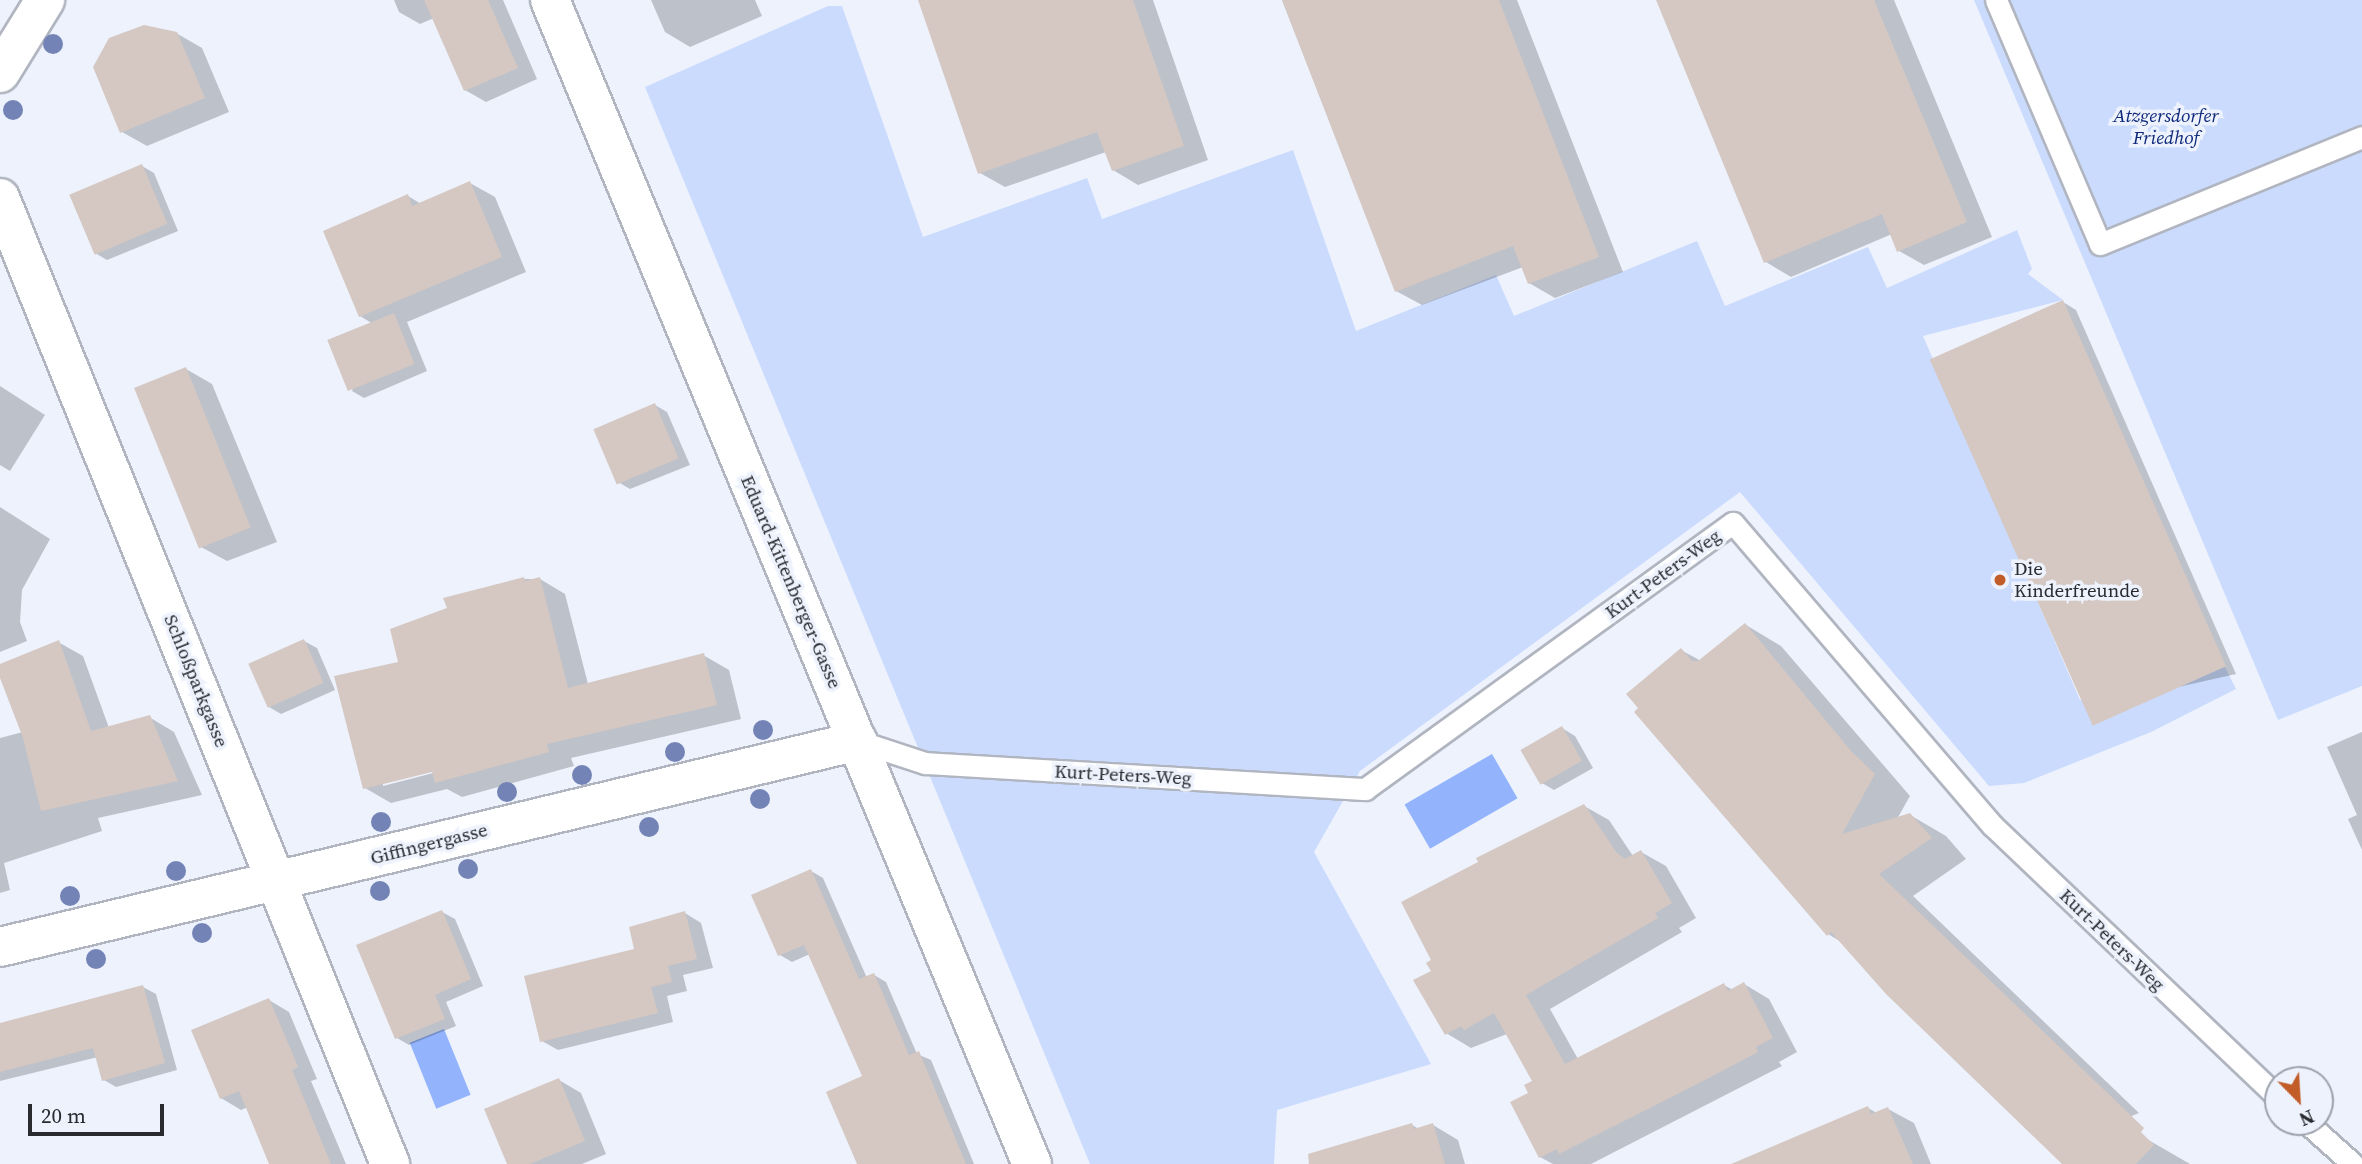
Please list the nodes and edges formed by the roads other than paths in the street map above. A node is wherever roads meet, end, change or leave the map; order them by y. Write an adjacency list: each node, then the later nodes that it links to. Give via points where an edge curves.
1 (45, 0): 4 (street)
2 (550, 0): 7 (street, Eduard-Kittenberger-Gasse)
3 (1996, 0): 5 (lane, via 2100,244)
4 (0, 73)
5 (2362, 136)
6 (0, 198): 8 (street, Schloßparkgasse)
7 (858, 740): 8 (street, Giffingergasse); 10 (lane, Kurt-Peters-Weg, via 925,763 1365,789 1733,523 1993,826); 13 (street, Eduard-Kittenberger-Gasse)
8 (277, 881): 9 (street, Giffingergasse); 12 (street, Schloßparkgasse)
9 (0, 947)
10 (2264, 1084)
11 (2322, 1136): 14 (lane)
12 (390, 1164)
13 (1032, 1164)
14 (2353, 1164)

